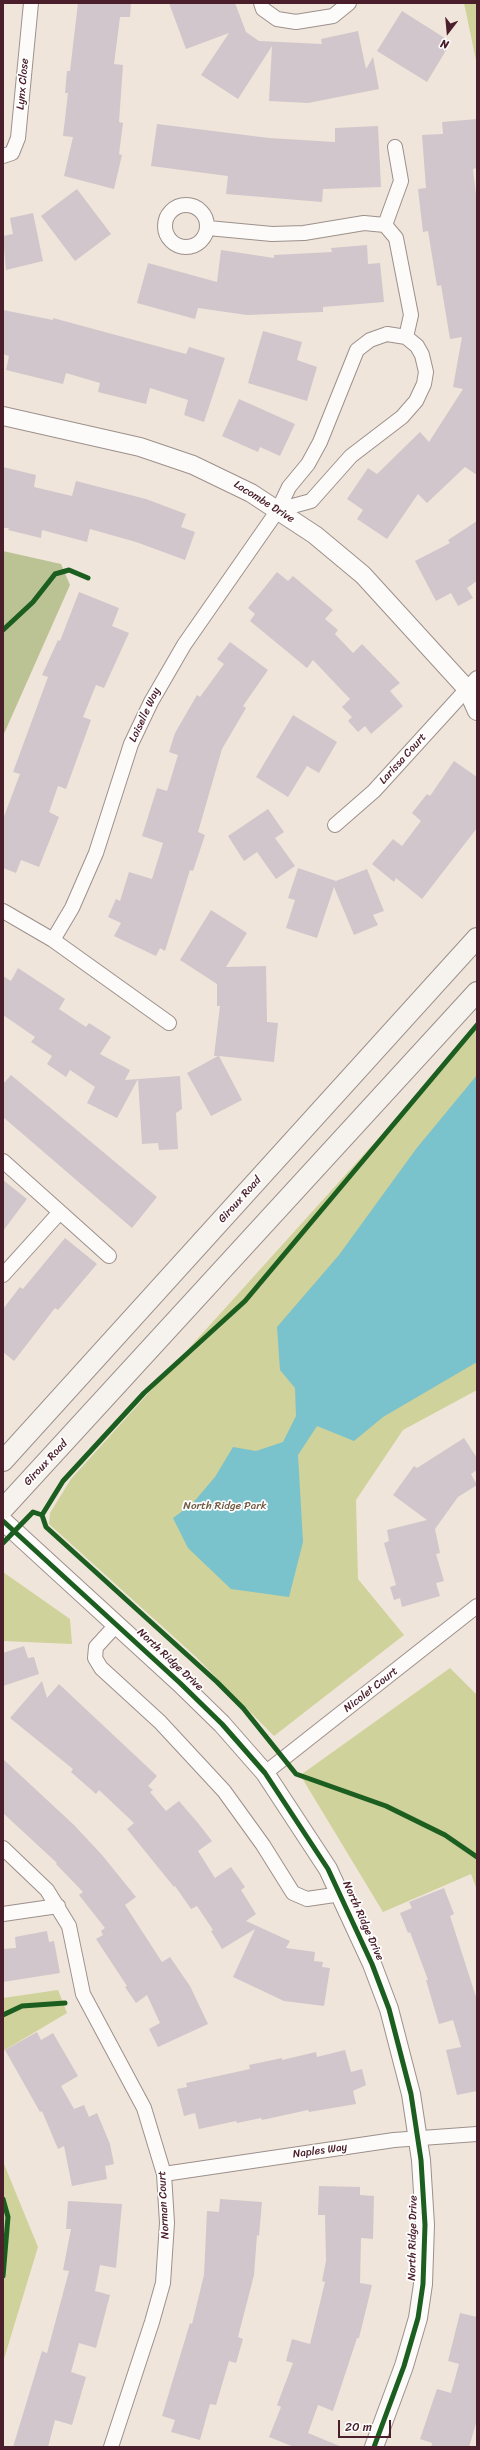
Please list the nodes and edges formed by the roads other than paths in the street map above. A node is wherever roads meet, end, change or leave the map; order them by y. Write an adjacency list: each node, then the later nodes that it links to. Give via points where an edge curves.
1 (31, 3): 5 (street, Lynx Close, via 18,138 12,153)
2 (261, 3): 3 (street, via 264,9 277,19 296,22 333,16)
3 (350, 3)
4 (395, 147): 6 (street, via 400,181)
5 (3, 156)
6 (385, 226): 7 (street, via 364,223 304,233 272,234); 8 (street, via 396,238 411,315)
7 (208, 228)
8 (406, 338): 10 (street, Loiselle Way, via 387,334 377,336 357,350 314,454 289,487); 10 (street, via 417,346 425,362 424,384 416,401 402,417 351,456 311,501)
9 (3, 416): 10 (street, Lacombe Drive, via 111,439 168,456 229,481)
10 (278, 510): 11 (street, Lacombe Drive, via 315,535 363,575); 16 (street, Loiselle Way, via 184,645 151,702 131,744 96,853 72,908)
11 (474, 687): 12 (street, Lacombe Drive); 13 (street, Larissa Court, via 374,791)
12 (477, 711)
13 (335, 825)
14 (3, 911): 16 (street)
15 (477, 938): 23 (main road, Giroux Road)
16 (53, 940): 18 (street)
17 (477, 992): 24 (main road, Giroux Road)
18 (169, 1023)
19 (3, 1161): 20 (street)
20 (60, 1212): 21 (street); 22 (street)
21 (109, 1256)
22 (3, 1274)
23 (3, 1461)
24 (3, 1509)
25 (3, 1521): 27 (street, North Ridge Drive)
26 (477, 1606): 28 (street, Nicolet Court)
27 (116, 1624): 28 (street, North Ridge Drive, via 222,1724); 30 (street, North Ridge Drive, via 96,1647 96,1663 160,1722 224,1791 263,1845 293,1893 307,1899)
28 (265, 1773): 30 (street, North Ridge Drive, via 311,1840)
29 (3, 1848): 31 (street, Norman Court, via 47,1890)
30 (341, 1894): 34 (street, North Ridge Drive, via 365,1946 389,2009 411,2094)
31 (58, 1906): 32 (street); 35 (street, Norman Court, via 69,1926 83,1994 141,2102)
32 (3, 1914)
33 (477, 2134): 34 (street, Naples Way)
34 (418, 2138): 35 (street, Naples Way); 37 (street, North Ridge Drive, via 425,2225 421,2300 408,2353)
35 (164, 2174): 36 (street, Norman Court, via 167,2223 163,2283)
36 (111, 2447)
37 (374, 2447)

